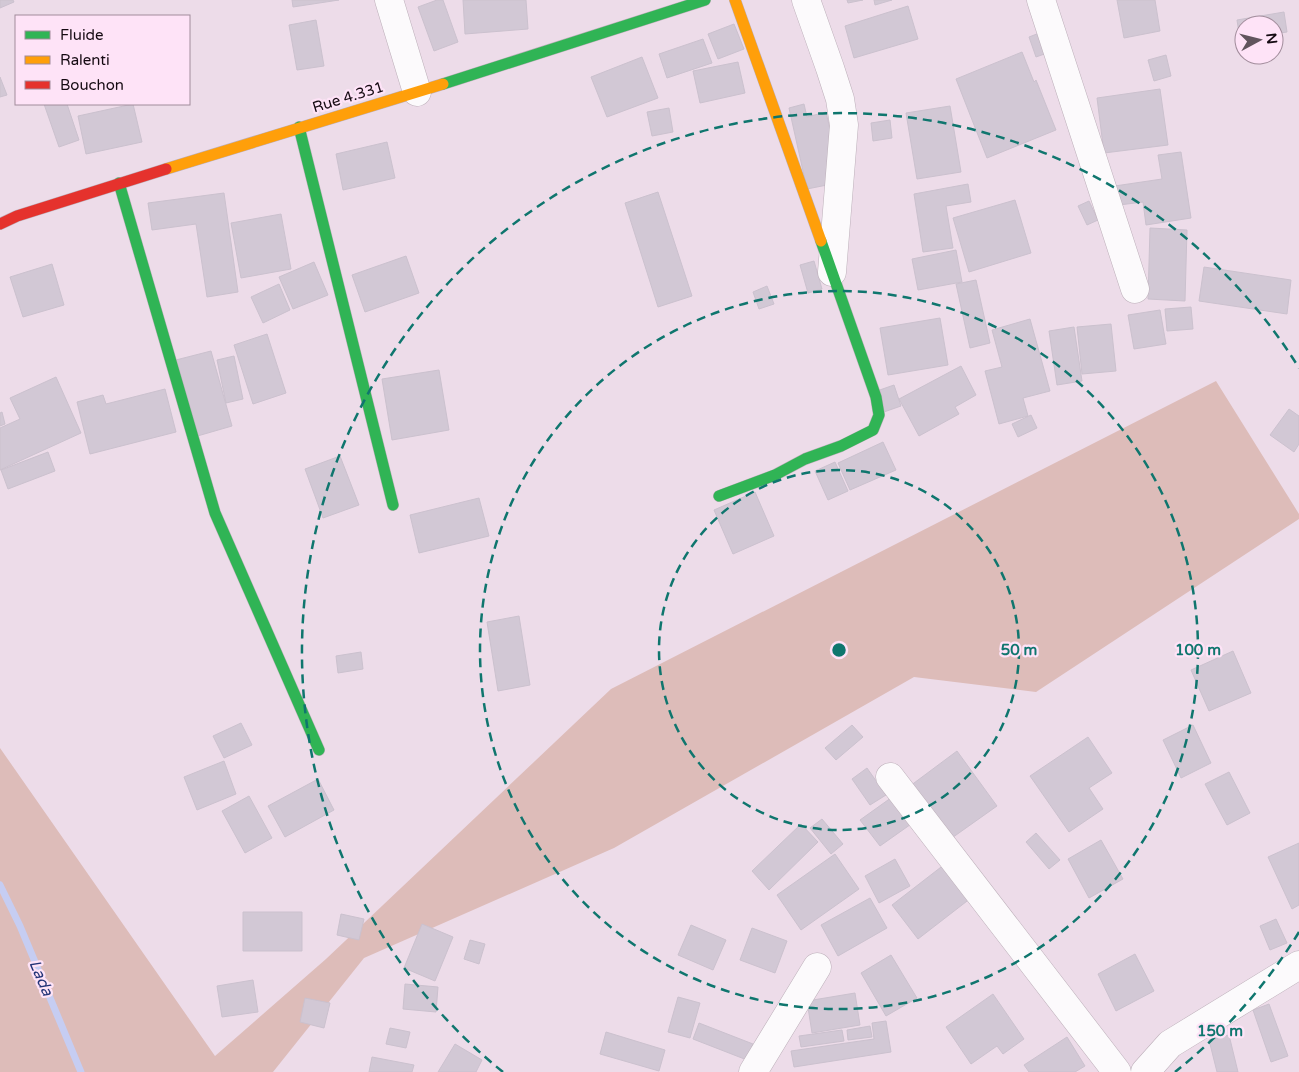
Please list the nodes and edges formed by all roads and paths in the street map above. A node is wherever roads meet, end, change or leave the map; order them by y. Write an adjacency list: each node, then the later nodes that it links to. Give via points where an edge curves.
1 (389, 0): 6 (street)
2 (706, 0): 6 (street, Rue 4.331)
3 (735, 0): 10 (street)
4 (806, 0): 10 (street, via 840,99 844,125)
5 (1041, 0): 11 (street)
6 (417, 92): 7 (street, Rue 4.331)
7 (299, 127): 8 (street, Rue 4.331); 13 (street)
8 (119, 183): 9 (street, Rue 4.331); 14 (street, via 215,513)
9 (0, 224)
10 (832, 272): 12 (street, via 876,397 879,415 873,430 775,475)
11 (1135, 289)
12 (719, 496)
13 (393, 505)
14 (319, 750)
15 (890, 777): 19 (street)
16 (1299, 965): 20 (street, via 1170,1044)
17 (817, 968): 18 (street)
18 (753, 1072)
19 (1117, 1072)
20 (1145, 1072)

